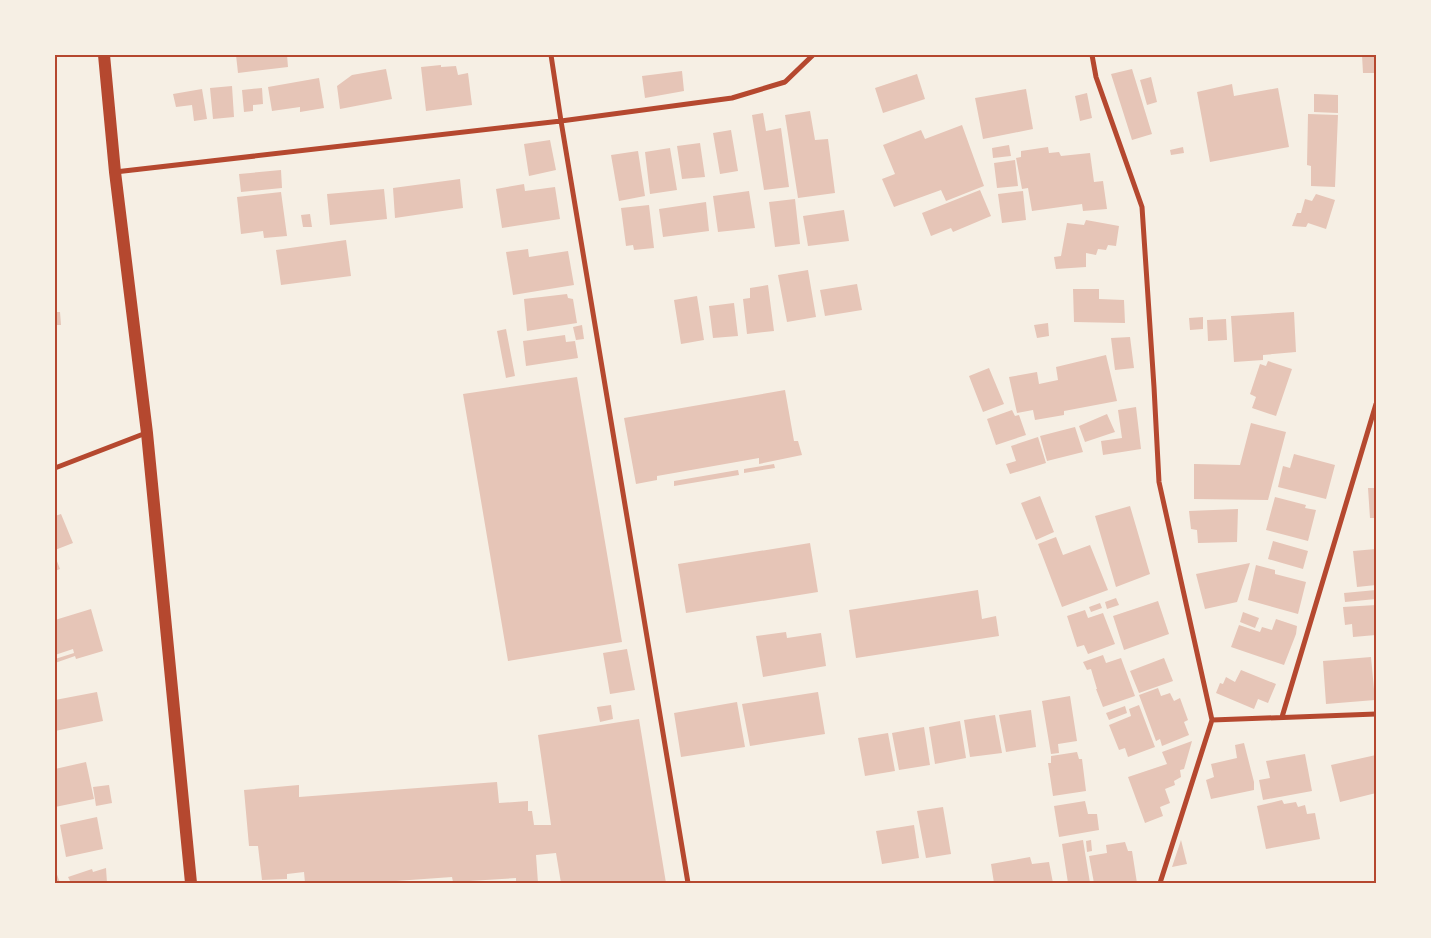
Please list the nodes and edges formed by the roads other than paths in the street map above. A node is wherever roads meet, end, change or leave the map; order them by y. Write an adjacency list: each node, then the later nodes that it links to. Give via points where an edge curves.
1 (104, 55): 6 (main road)
2 (552, 55): 5 (street)
3 (813, 55): 5 (street, via 785,82 732,98)
4 (1092, 55): 12 (street, via 1096,77 1142,207 1159,482)
5 (561, 121): 6 (street); 14 (street)
6 (115, 172): 8 (main road)
7 (1376, 404): 11 (street)
8 (147, 433): 9 (street); 13 (main road)
9 (55, 468)
10 (1376, 714): 11 (street)
11 (1282, 717): 12 (street)
12 (1212, 720): 15 (street)
13 (192, 883)
14 (688, 883)
15 (1160, 883)

